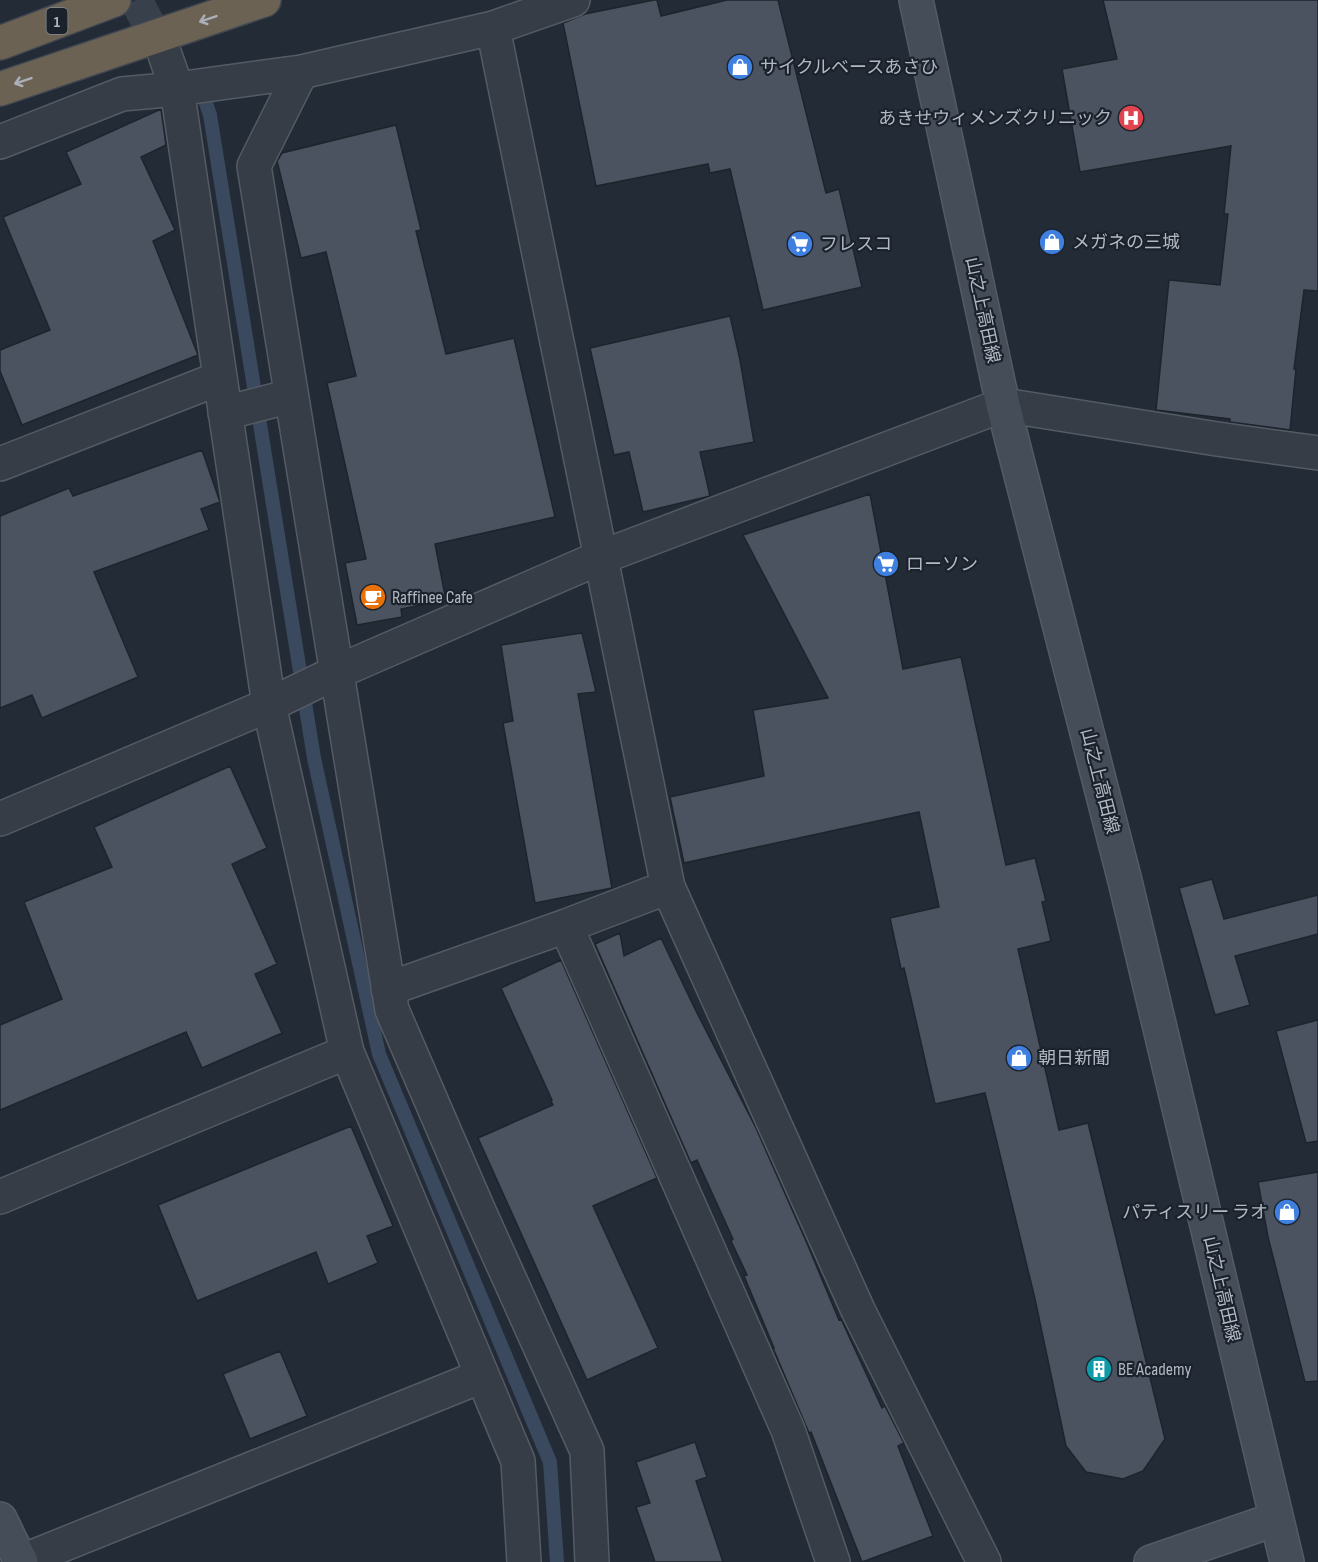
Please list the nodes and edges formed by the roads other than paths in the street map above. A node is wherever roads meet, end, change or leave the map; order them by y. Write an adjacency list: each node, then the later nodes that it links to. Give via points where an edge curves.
1 (114, 0): 6 (highway, 1)
2 (264, 0): 9 (highway, one-way to 9)
3 (573, 0): 5 (street)
4 (916, 0): 14 (street, 山之上高田線)
5 (493, 28): 8 (street); 18 (street)
6 (0, 43)
7 (165, 55): 10 (street)
8 (301, 72): 10 (street); 13 (street, via 254,166)
9 (0, 89)
10 (177, 89): 11 (street, via 122,94); 12 (street)
11 (0, 142)
12 (220, 378): 15 (street); 17 (street)
13 (289, 396): 15 (street); 19 (street)
14 (1004, 405): 16 (street); 18 (street); 29 (street, 山之上高田線, via 1128,891)
15 (227, 412): 20 (street)
16 (1318, 453)
17 (0, 464)
18 (599, 558): 19 (street); 22 (street)
19 (334, 673): 20 (street); 24 (street)
20 (271, 704): 21 (street); 25 (street)
21 (0, 819)
22 (668, 887): 23 (street); 34 (street, via 858,1310)
23 (566, 926): 24 (street); 33 (street, via 788,1430)
24 (388, 989): 32 (street, via 392,1010 587,1451)
25 (347, 1052): 26 (street); 27 (street)
26 (0, 1197)
27 (482, 1376): 30 (street); 31 (street, via 518,1461)
28 (0, 1519): 30 (street)
29 (1276, 1519): 35 (street); 36 (street, 山之上高田線)
30 (21, 1562)
31 (524, 1562)
32 (592, 1562)
33 (833, 1562)
34 (984, 1562)
35 (1151, 1562)
36 (1287, 1562)

